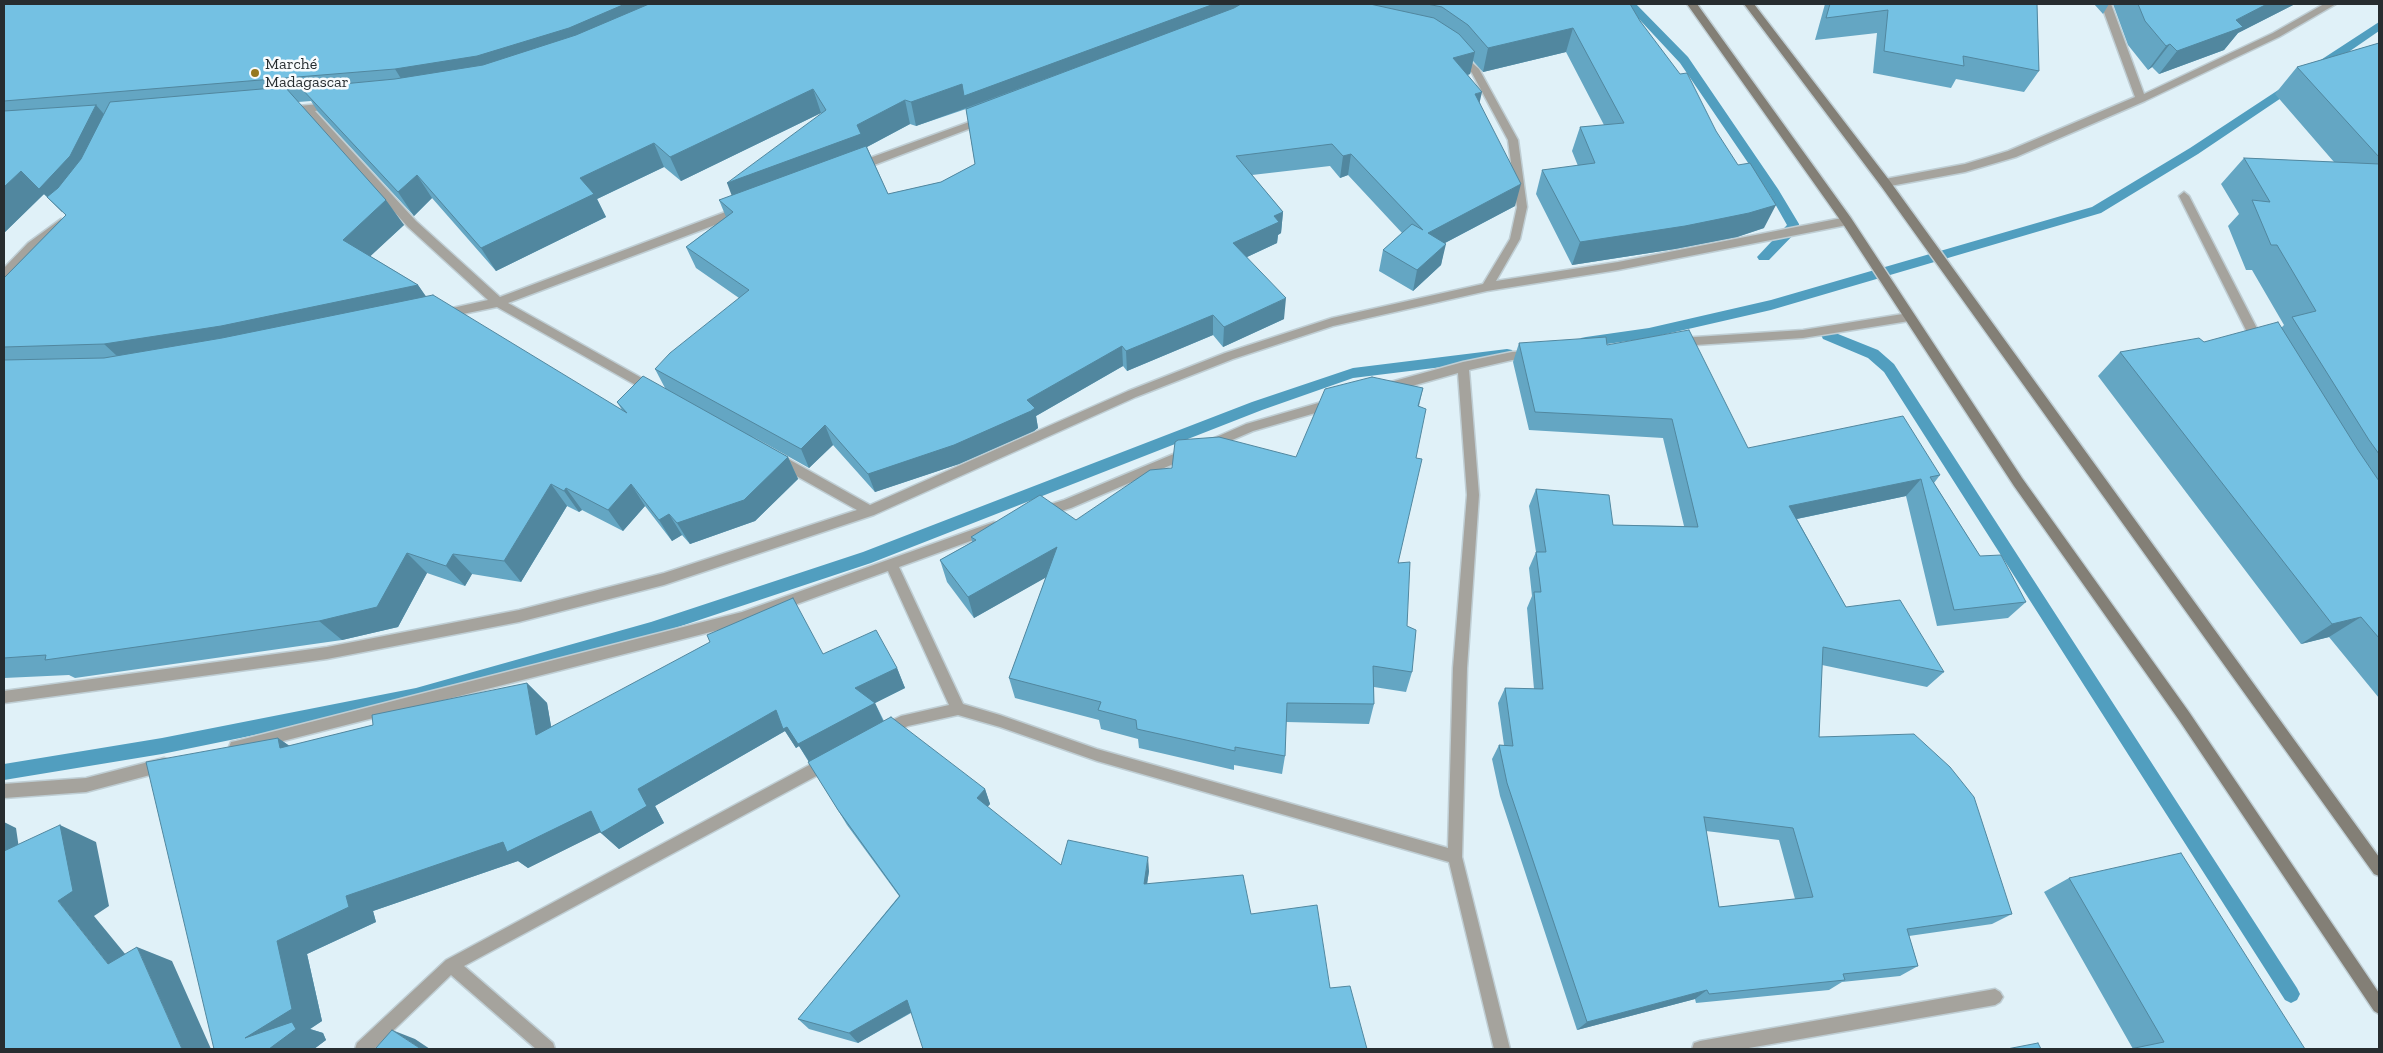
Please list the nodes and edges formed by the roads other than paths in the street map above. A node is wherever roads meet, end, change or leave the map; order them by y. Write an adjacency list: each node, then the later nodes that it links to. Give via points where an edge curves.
1 (1692, 4): 16 (main road)
2 (1750, 4): 12 (main road)
3 (2106, 4): 6 (street)
4 (2331, 4): 6 (street, via 2276,35)
5 (1452, 49): 18 (street, via 1476,72 1513,140 1522,207 1516,239)
6 (2141, 99): 12 (street, via 2012,154 1965,168)
7 (344, 104): 8 (street)
8 (307, 108): 9 (street); 19 (street, via 412,224)
9 (279, 110)
10 (998, 114): 11 (street)
11 (850, 170)
12 (1885, 183): 42 (main road)
13 (2184, 196): 24 (street)
14 (748, 208): 19 (street)
15 (70, 215): 17 (street, via 32,246)
16 (1847, 221): 18 (street, via 1618,266); 21 (main road)
17 (4, 275)
18 (1487, 287): 30 (street, via 1332,322 1229,356 1132,394)
19 (498, 302): 20 (street); 27 (street)
20 (430, 316)
21 (1909, 317): 22 (street, via 1803,334); 45 (main road, via 2018,482 2184,716)
22 (1668, 343)
23 (1539, 355): 25 (street, via 1512,356)
24 (2268, 358)
25 (1463, 367): 26 (street); 41 (street, via 1473,495 1460,668)
26 (1370, 393)
27 (662, 395)
28 (1343, 401): 31 (street, via 1250,428 1067,504)
29 (766, 453): 30 (street)
30 (870, 512): 34 (street, via 664,579 520,616 327,653)
31 (1029, 516)
32 (1010, 522): 33 (street)
33 (892, 565): 35 (street); 37 (street, via 742,618)
34 (4, 697)
35 (958, 709): 36 (street, via 906,720); 41 (street, via 1097,755)
36 (871, 739)
37 (221, 751)
38 (844, 753): 43 (street)
39 (173, 763): 40 (street, via 86,785)
40 (4, 792)
41 (1455, 857): 48 (street)
42 (2379, 869)
43 (451, 965): 46 (street); 47 (street)
44 (1995, 997): 49 (street)
45 (2379, 1006)
46 (363, 1049)
47 (547, 1049)
48 (1502, 1049)
49 (1700, 1049)

